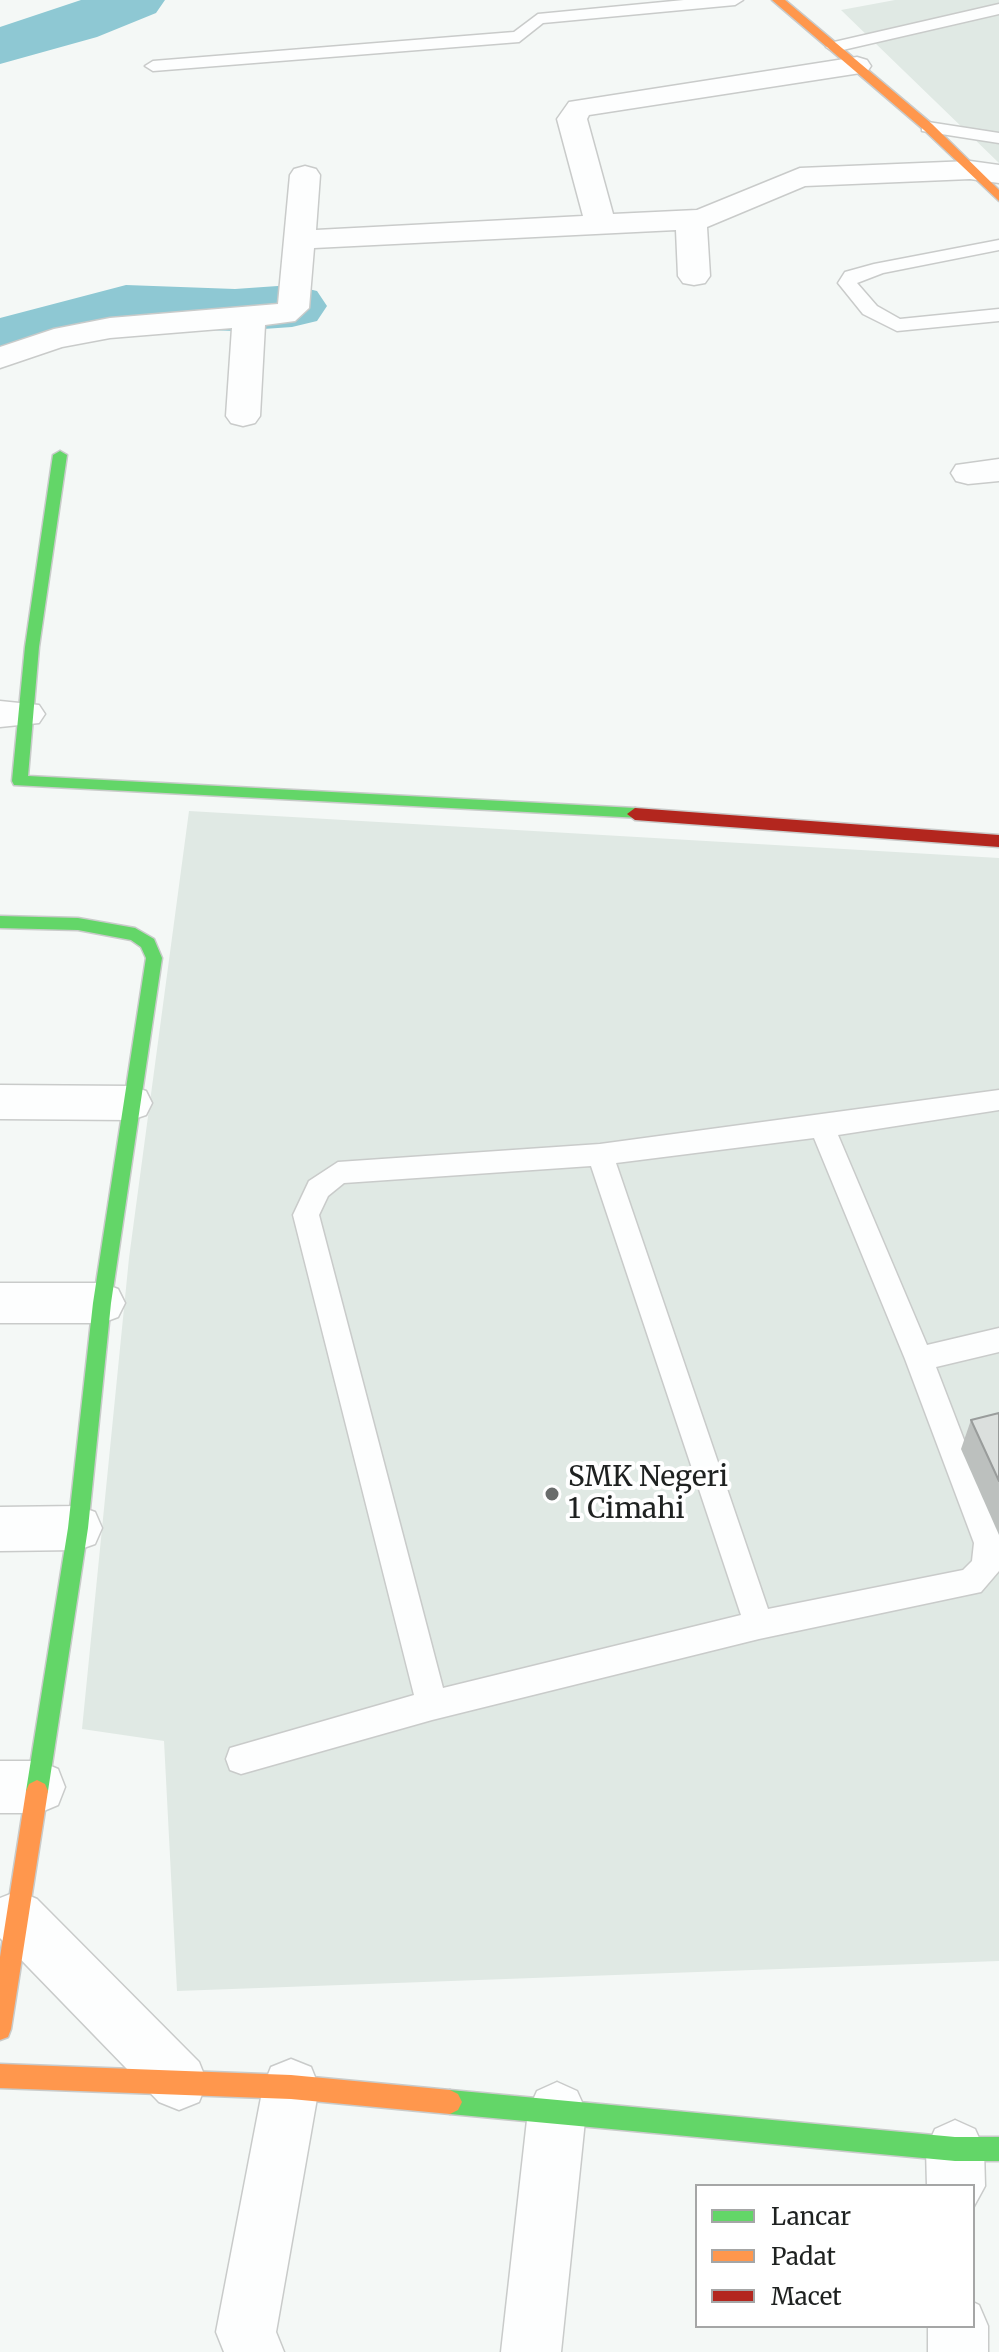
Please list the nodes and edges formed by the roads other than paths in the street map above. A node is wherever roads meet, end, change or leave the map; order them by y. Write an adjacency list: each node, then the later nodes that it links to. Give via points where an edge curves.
1 (735, 0): 5 (lane, via 538,19 519,37)
2 (778, 0): 4 (street)
3 (999, 9): 4 (lane)
4 (834, 47): 6 (street)
5 (153, 66)
6 (857, 66): 7 (street); 13 (street, via 579,108 572,119)
7 (928, 127): 8 (lane); 9 (street)
8 (999, 138)
9 (984, 172): 11 (street); 12 (street, via 800,177 715,215)
10 (305, 175): 14 (street)
11 (999, 197)
12 (691, 220): 13 (street); 16 (street)
13 (600, 223): 14 (street)
14 (298, 240): 18 (street, via 293,308)
15 (999, 245): 17 (lane, via 881,268 852,276 847,283 870,310 897,325)
16 (694, 276)
17 (999, 315)
18 (249, 319): 19 (street, via 110,328 54,339); 20 (street)
19 (0, 358)
20 (243, 416)
21 (60, 455): 22 (street, via 32,647)
22 (13, 714): 23 (street, via 20,781 521,805)
23 (999, 841)
24 (0, 922): 27 (street, via 78,924 135,934 148,943 154,958)
25 (999, 1100): 28 (lane)
26 (0, 1102): 27 (street)
27 (131, 1103): 31 (street)
28 (822, 1127): 29 (lane); 33 (lane)
29 (600, 1155): 36 (lane); 37 (lane, via 338,1173 318,1189 306,1215)
30 (0, 1303): 31 (street)
31 (102, 1303): 34 (street)
32 (999, 1340): 33 (lane)
33 (919, 1359): 36 (lane, via 989,1543 986,1567 971,1582)
34 (78, 1528): 35 (street); 39 (street)
35 (0, 1529)
36 (759, 1625): 37 (lane)
37 (432, 1705): 38 (lane)
38 (241, 1759)
39 (20, 1787): 40 (street)
40 (18, 1918): 41 (street); 43 (street)
41 (0, 2029)
42 (0, 2076): 43 (street)
43 (179, 2082): 44 (street)
44 (291, 2087): 45 (street); 48 (street, via 246,2332)
45 (557, 2111): 46 (street); 49 (street)
46 (970, 2161)
47 (958, 2328): 50 (street)
48 (254, 2352)
49 (531, 2352)
50 (958, 2352)

